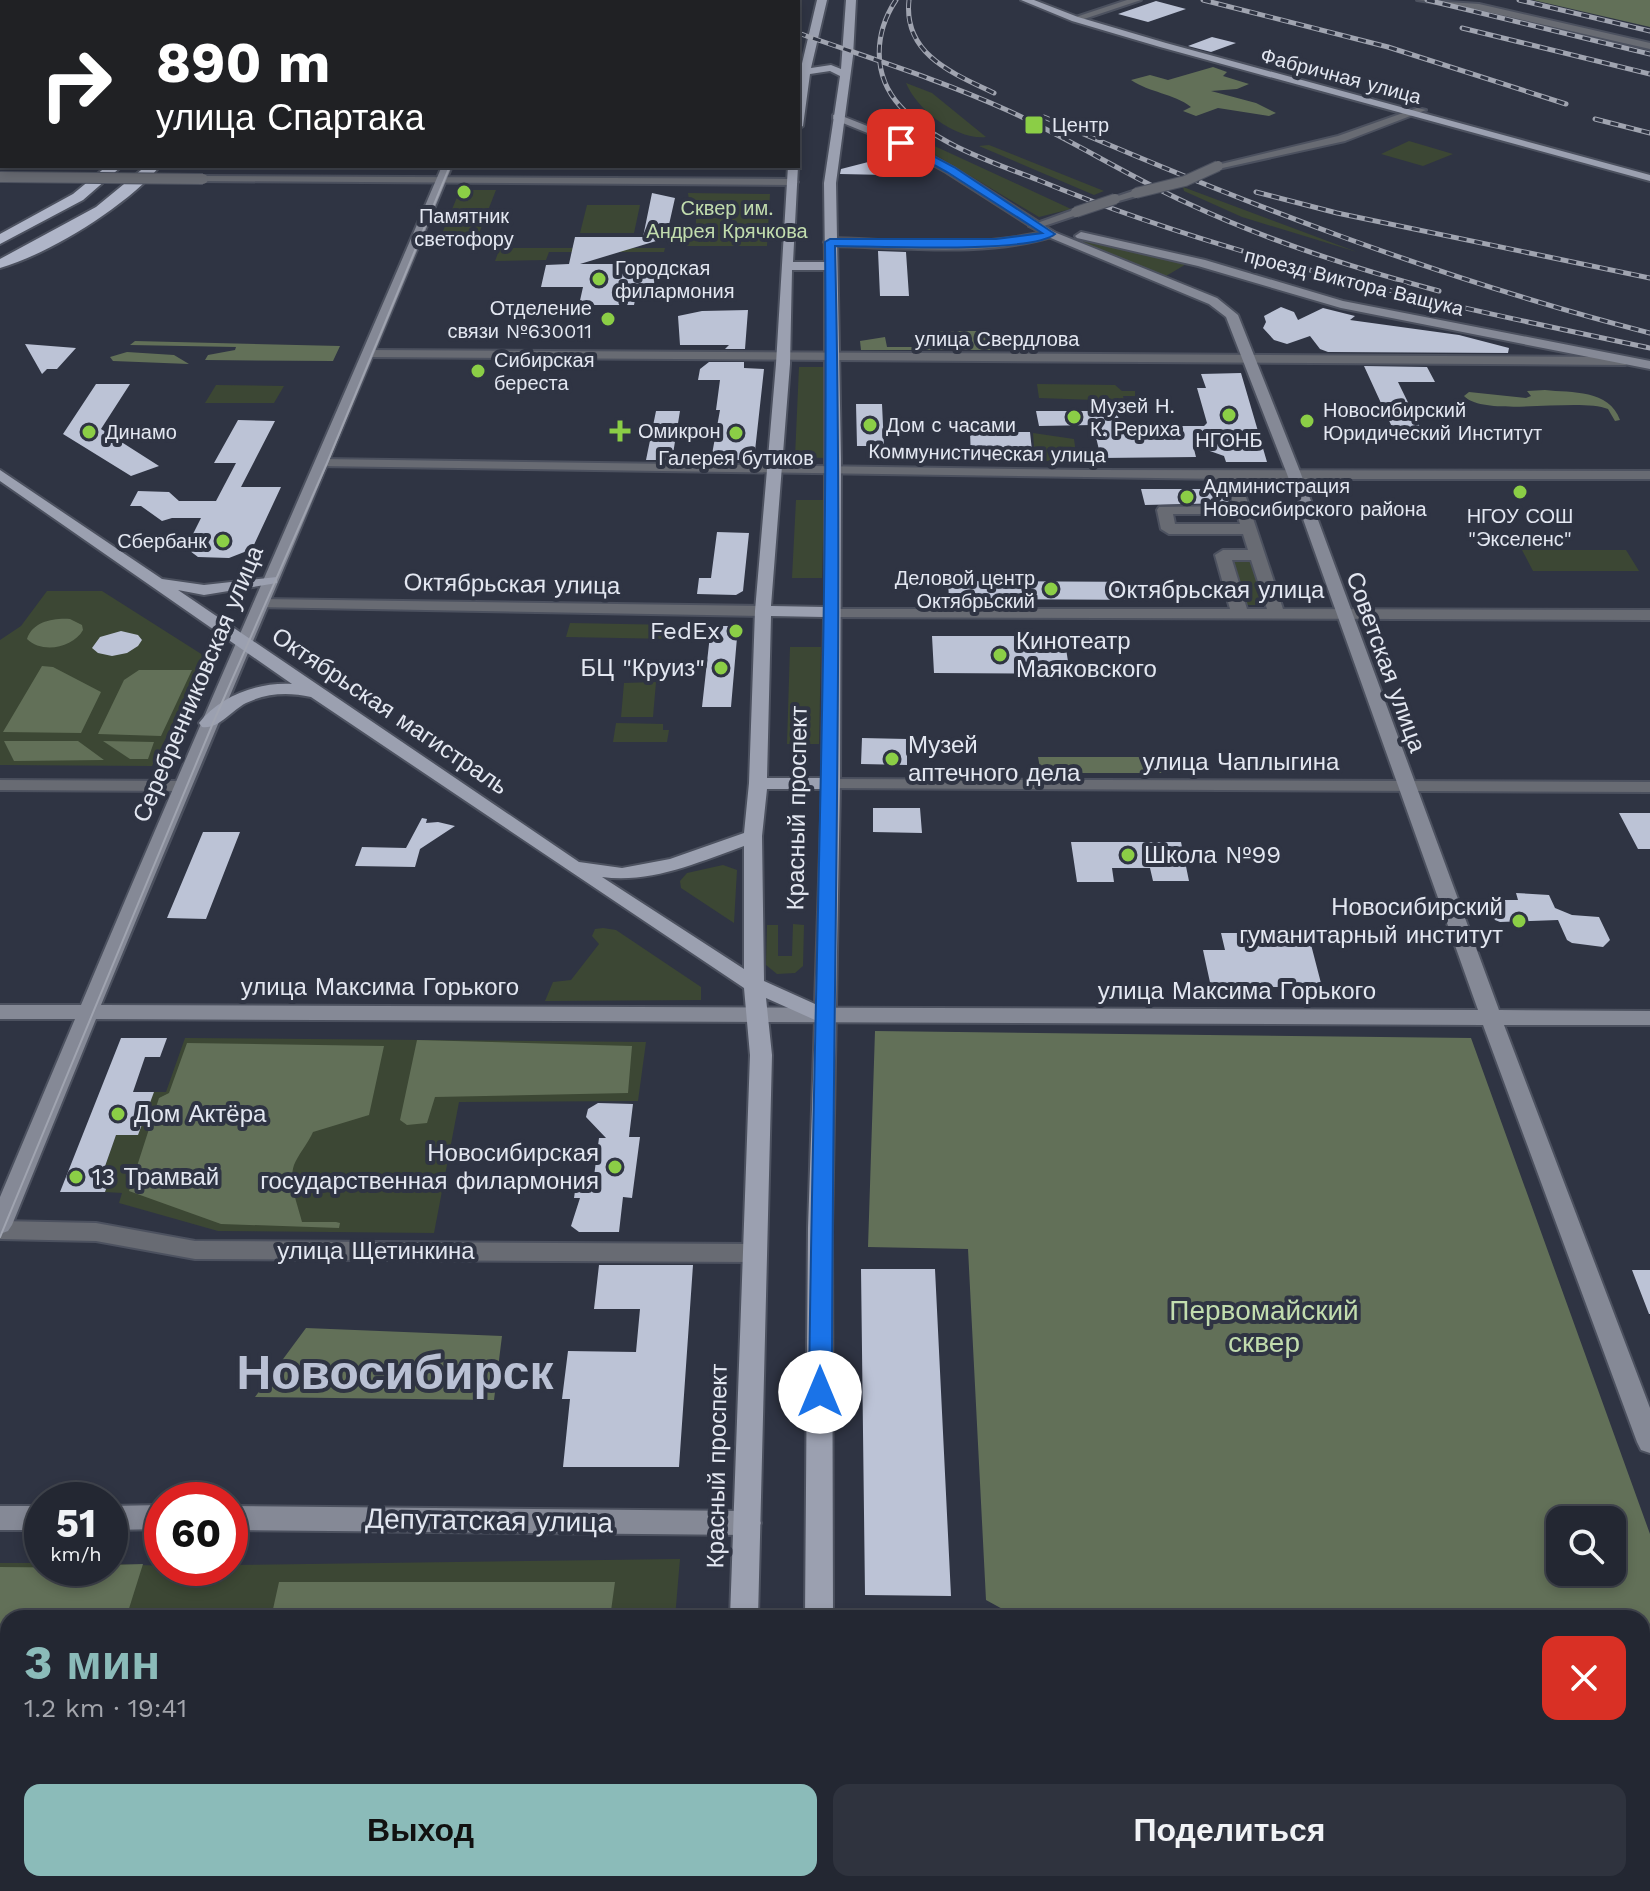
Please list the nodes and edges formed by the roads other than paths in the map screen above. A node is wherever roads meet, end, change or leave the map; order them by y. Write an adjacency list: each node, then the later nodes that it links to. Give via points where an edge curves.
1 (822, 0): 10 (main road)
2 (851, 0): 9 (main road, Красный проспект)
3 (1026, 0): 7 (main road, Фабричная улица)
4 (1042, 0): 7 (main road, Фабричная улица)
5 (1136, 0): 7 (street)
6 (1422, 0): 8 (street, via 1479,7)
7 (1079, 18): 13 (main road, Фабричная улица)
8 (1650, 46)
9 (848, 56): 10 (main road); 11 (main road, Красный проспект)
10 (804, 61): 11 (main road); 12 (main road)
11 (844, 74): 15 (main road, Красный проспект)
12 (800, 100)
13 (1417, 112): 20 (main road, Фабричная улица); 22 (main road, Фабричная улица); 25 (street, bridge, via 1341,139 1218,166 1185,181 1076,212)
14 (812, 116): 16 (main road)
15 (830, 117): 23 (main road, Красный проспект); 25 (street, Советская улица, via 901,143)
16 (800, 119)
17 (113, 168): 26 (highway, via 78,197)
18 (151, 168): 28 (highway, via 120,198)
19 (446, 168): 24 (street, Серебренниковская улица)
20 (1650, 171)
21 (0, 177): 24 (street, bridge)
22 (1650, 178)
23 (808, 179): 24 (street); 27 (main road, Красный проспект); 29 (main road, Красный проспект)
24 (440, 180): 31 (street, Серебренниковская улица)
25 (1042, 230): 27 (street, via 1043,238 996,242); 34 (street, Советская улица, via 1213,301 1232,315); 35 (street, проезд Виктора Ващука, via 1201,263 1412,319)
26 (0, 240)
27 (830, 242): 30 (main road, Красный проспект)
28 (0, 264)
29 (787, 266): 30 (main road); 32 (main road, Красный проспект)
30 (831, 266): 33 (main road, Красный проспект)
31 (369, 354): 32 (street, улица Свердлова); 37 (street, Серебренниковская улица)
32 (783, 358): 33 (street, улица Свердлова); 38 (main road, Красный проспект)
33 (830, 358): 34 (street, улица Свердлова); 39 (main road, Красный проспект)
34 (1250, 361): 35 (street, улица Свердлова); 42 (street, Советская улица)
35 (1625, 361): 36 (street, проезд Виктора Ващука)
36 (1650, 365)
37 (323, 463): 38 (street, Коммунистическая улица); 48 (street, Серебренниковская улица)
38 (775, 470): 39 (street, Коммунистическая улица); 50 (main road, Красный проспект)
39 (833, 471): 41 (street, Коммунистическая улица); 51 (main road, Красный проспект)
40 (0, 474): 47 (main road, Октябрьская магистраль)
41 (1231, 474): 42 (street, Коммунистическая улица); 44 (street)
42 (1294, 474): 43 (street, Коммунистическая улица); 54 (street, Советская улица)
43 (1650, 475)
44 (1243, 510): 45 (street); 45 (street, via 1164,510 1169,529)
45 (1249, 529): 46 (street)
46 (1257, 555): 52 (street, via 1223,555); 53 (street)
47 (153, 580): 48 (main road, via 204,590); 56 (main road, Октябрьская магистраль)
48 (271, 580): 49 (street, Серебренниковская улица)
49 (261, 604): 50 (street, Октябрьская улица); 56 (street, Серебренниковская улица)
50 (763, 611): 51 (main road); 59 (main road, Красный проспект)
51 (830, 612): 52 (street, Октябрьская улица); 60 (main road, Красный проспект)
52 (1240, 614): 53 (street, Октябрьская улица)
53 (1277, 614): 54 (street, Октябрьская улица)
54 (1341, 614): 55 (street, Октябрьская улица); 63 (street, Советская улица)
55 (1650, 615)
56 (243, 642): 57 (main road, Октябрьская магистраль); 58 (street, Серебренниковская улица)
57 (322, 695): 58 (main road, via 295,689 258,692 220,709); 66 (main road, Октябрьская магистраль)
58 (208, 723): 62 (street, Серебренниковская улица)
59 (758, 783): 60 (main road); 65 (main road, Красный проспект)
60 (831, 784): 63 (street, улица Чаплыгина); 71 (main road, Красный проспект)
61 (0, 785): 62 (street)
62 (182, 786): 69 (street, Серебренниковская улица)
63 (1405, 787): 64 (street, улица Чаплыгина); 73 (street, Советская улица)
64 (1650, 787)
65 (753, 836): 66 (main road, via 674,864 622,874); 67 (main road, Красный проспект)
66 (575, 868): 67 (main road, Октябрьская магистраль)
67 (754, 985): 70 (main road, Красный проспект); 71 (main road, Октябрьская магистраль)
68 (0, 1012): 69 (street, улица Максима Горького)
69 (88, 1012): 70 (street, улица Максима Горького); 74 (street, Серебренниковская улица)
70 (759, 1016): 71 (street, улица Максима Горького); 75 (main road, Красный проспект)
71 (824, 1016): 73 (street, улица Максима Горького); 82 (main road, Красный проспект)
72 (1650, 1018): 73 (street, улица Максима Горького)
73 (1492, 1019): 76 (street, Советская улица)
74 (0, 1227): 75 (street, улица Щетинкина, via 96,1232 195,1250)
75 (754, 1253): 80 (main road, Красный проспект)
76 (1650, 1442)
77 (0, 1518): 78 (street)
78 (24, 1518)
79 (248, 1518): 80 (street, Депутатская улица)
80 (748, 1523): 81 (main road, Красный проспект)
81 (744, 1610)
82 (819, 1610)

